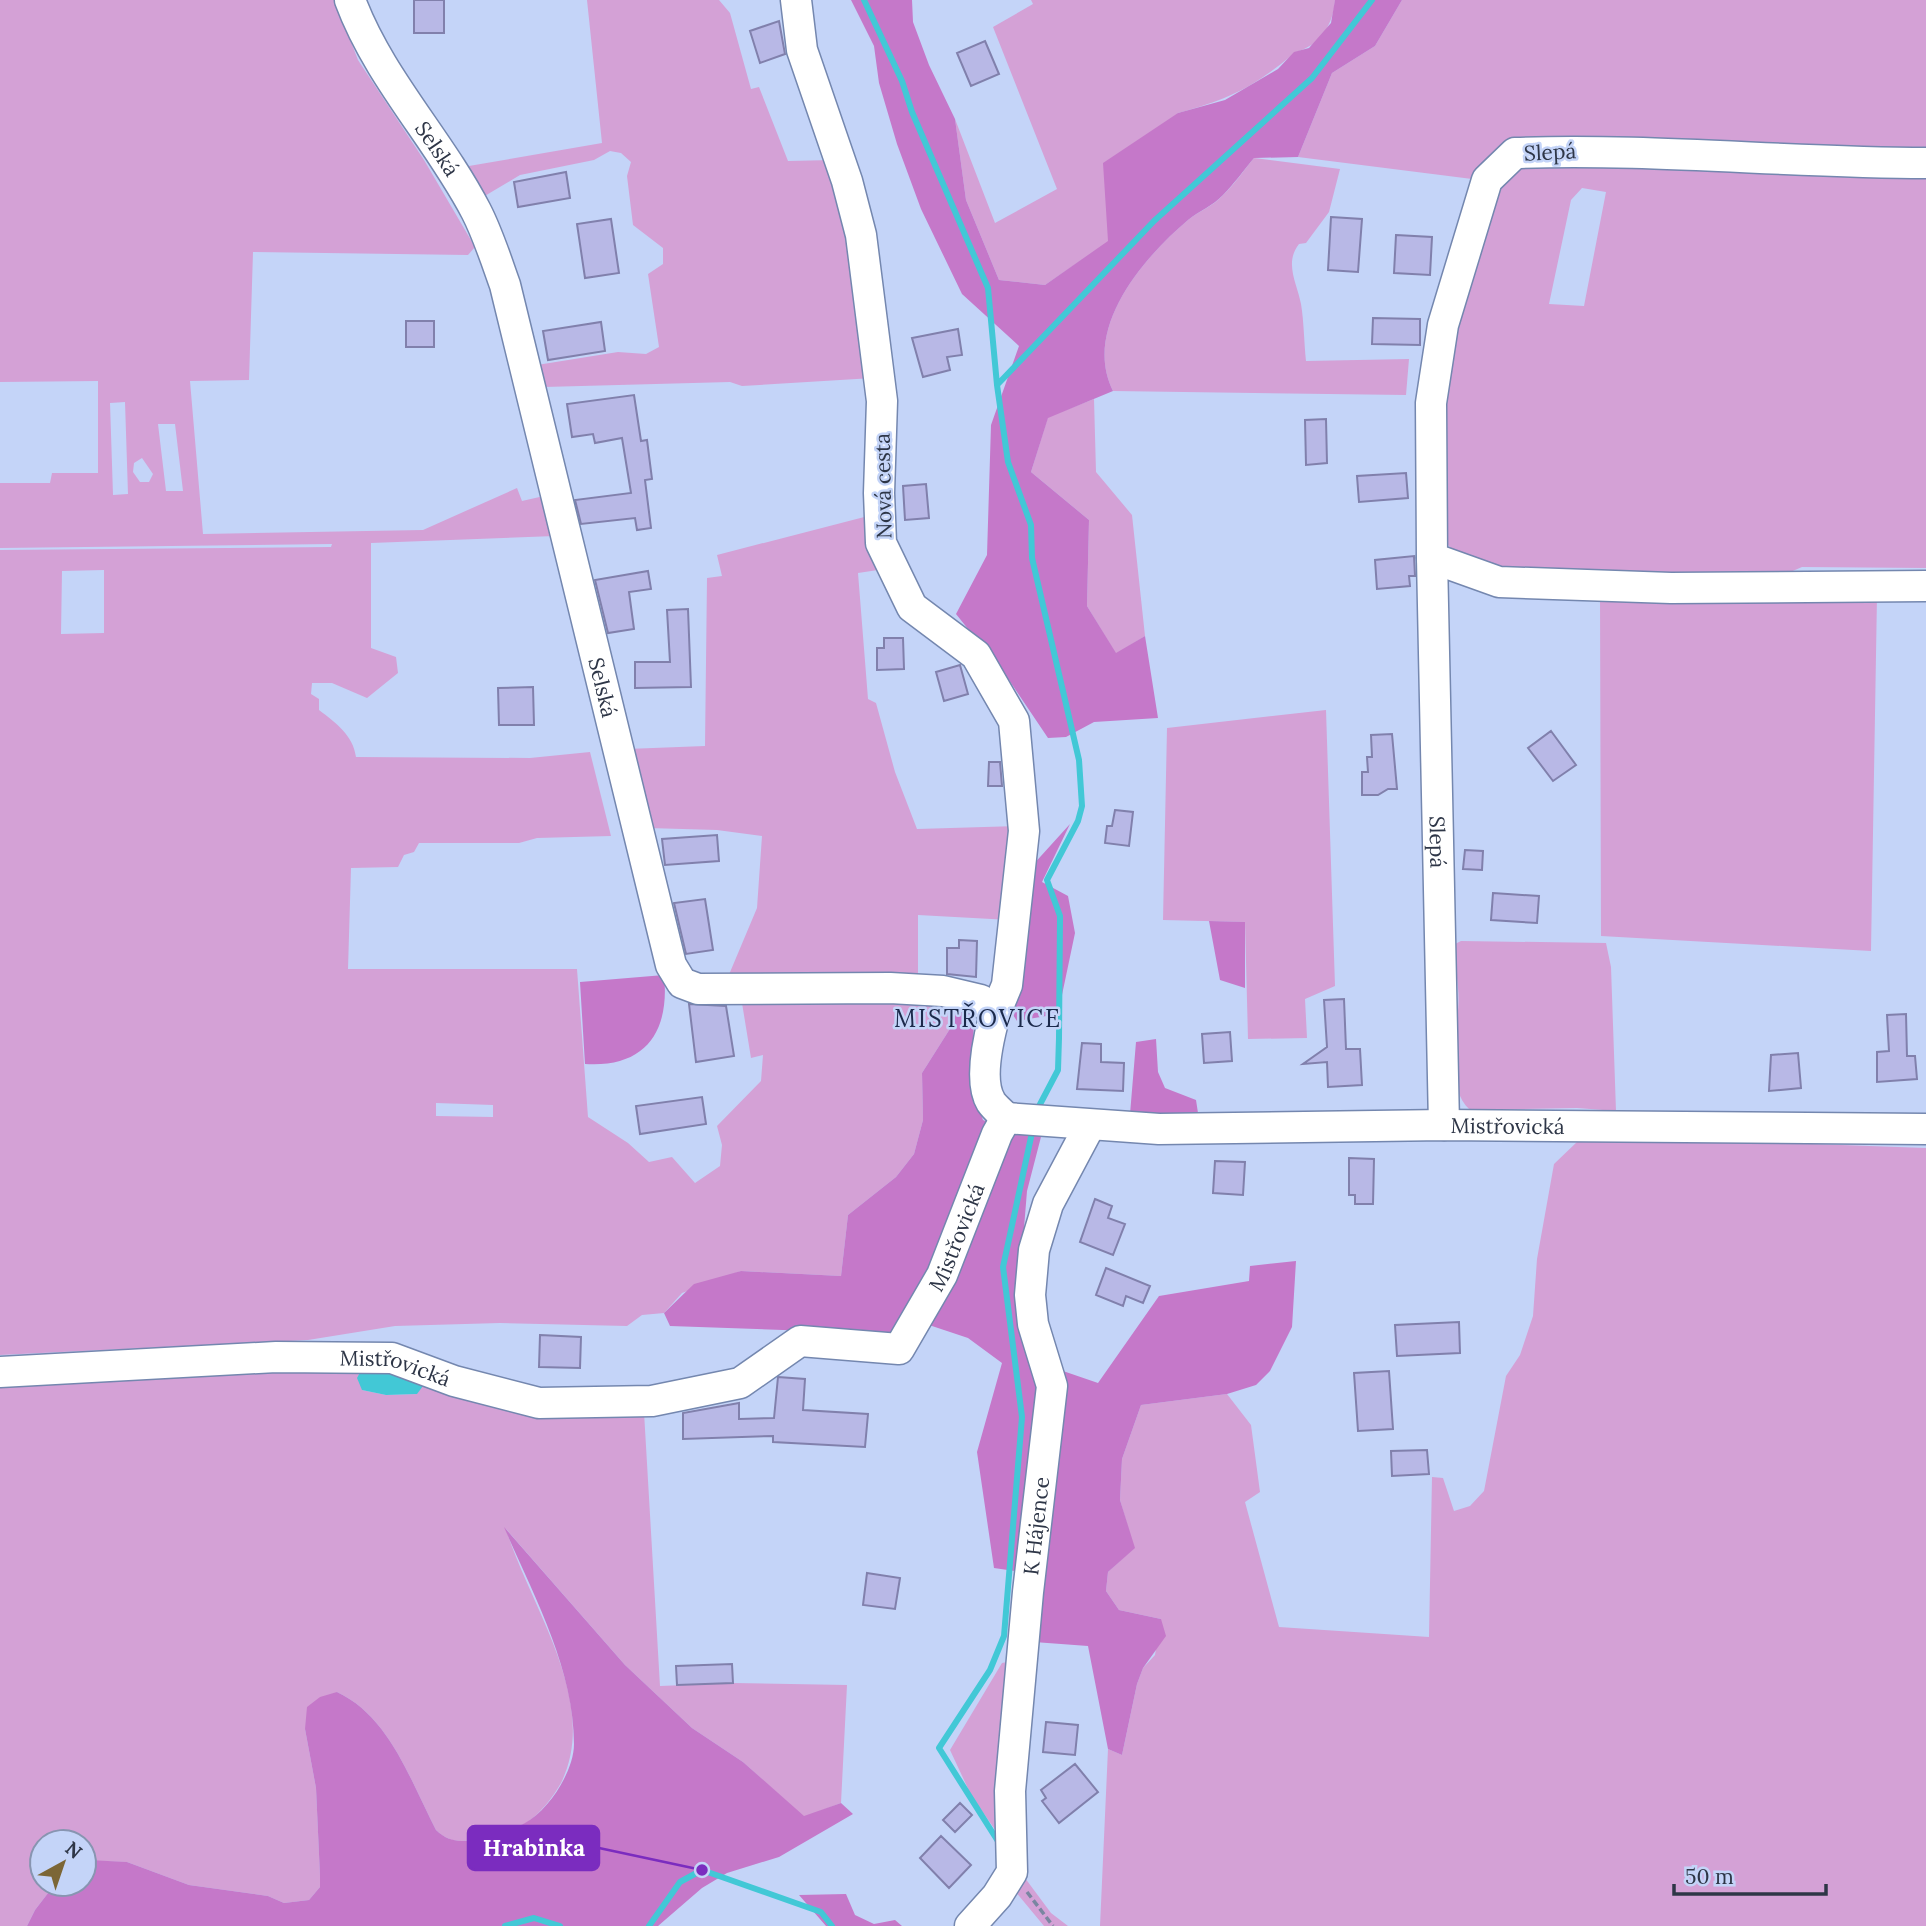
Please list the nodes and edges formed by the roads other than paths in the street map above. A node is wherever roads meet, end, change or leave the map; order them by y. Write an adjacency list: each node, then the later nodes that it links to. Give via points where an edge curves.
1 (350, 0): 6 (street, Selská, via 392,83 475,210 501,275 671,965 682,983 698,989 943,991 981,1000)
2 (796, 0): 6 (street, Nová cesta, via 802,50 862,235 882,401 881,543 912,607 976,655 1014,721 1024,831 1007,985)
3 (1926, 163): 4 (street, Slepá, via 1824,163 1590,150 1515,153 1487,180 1443,325 1431,403)
4 (1432, 558): 5 (street, via 1499,582 1671,588); 8 (street, Slepá)
5 (1926, 586)
6 (995, 1014): 7 (street, via 987,1041 990,1100)
7 (1024, 1120): 9 (street, Mistřovická); 11 (street, Mistřovická, via 997,1134 942,1275 899,1349 800,1341 740,1383 652,1401 539,1403 454,1381 392,1357 276,1357)
8 (1444, 1125): 9 (street, Mistřovická); 10 (street, Mistřovická)
9 (1089, 1126): 12 (street, K Hájence, via 1048,1204 1034,1250 1033,1324 1052,1385 1010,1791 1012,1872 998,1896)
10 (1926, 1129)
11 (0, 1372)
12 (970, 1926)

